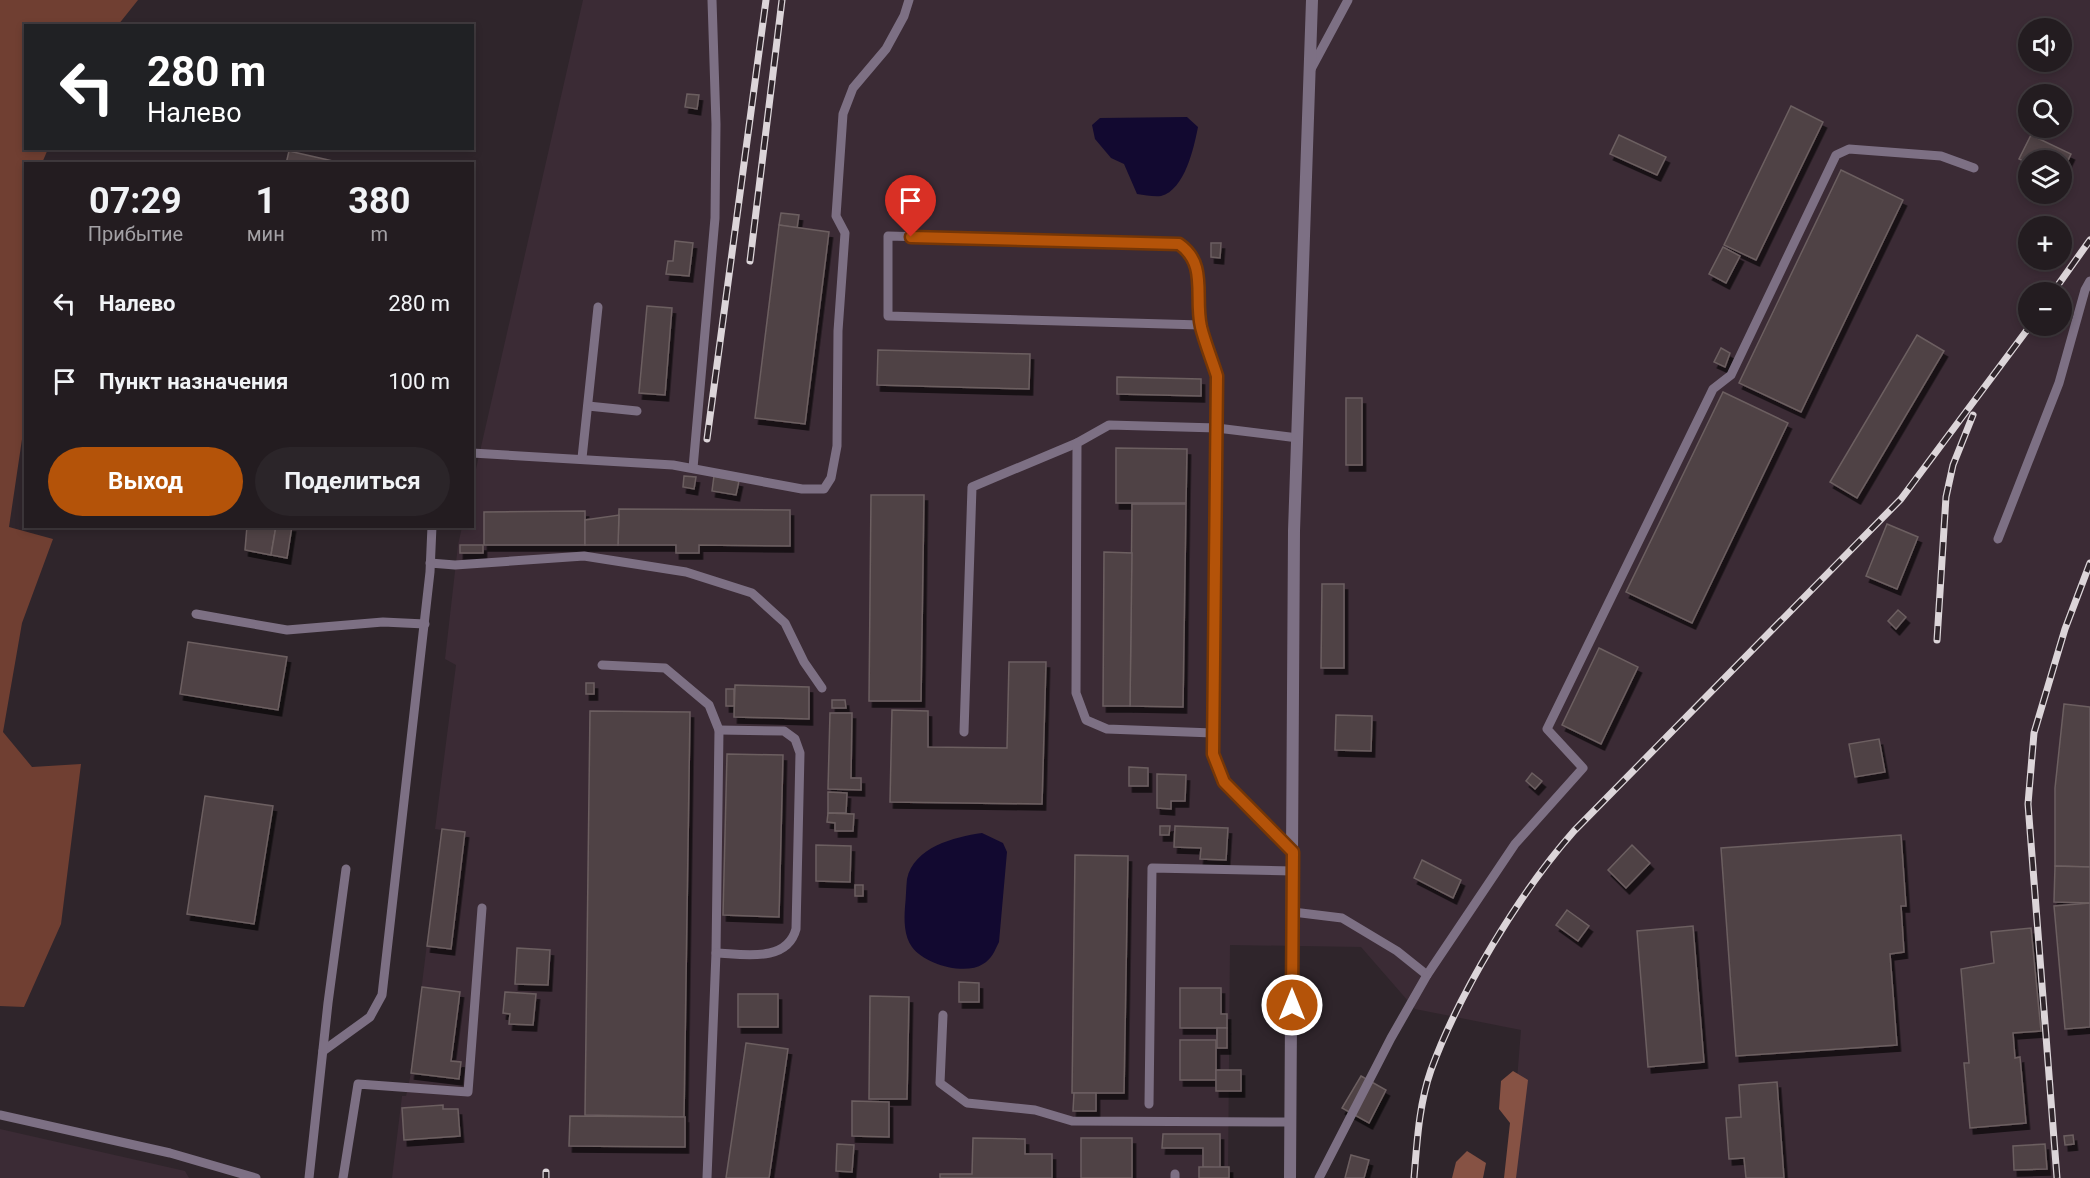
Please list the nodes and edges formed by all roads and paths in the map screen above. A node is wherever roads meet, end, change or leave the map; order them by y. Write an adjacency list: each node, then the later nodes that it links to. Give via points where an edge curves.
1 (712, 0): 17 (lane, via 715,218)
2 (909, 0): 17 (lane, via 886,49 853,88 843,114 836,216 845,233 838,331 837,446 831,478 824,489 802,489)
3 (1312, 0): 5 (street)
4 (1348, 0): 5 (lane)
5 (1311, 69): 13 (street)
6 (1974, 168): 34 (lane, via 1941,156 1849,149 1836,155 1731,375 1713,390 1547,729 1583,768 1515,844)
7 (2090, 281): 19 (lane, via 2059,383)
8 (598, 307): 10 (lane)
9 (1201, 325): 9 (lane, via 888,316 888,236 1179,244 1191,252 1197,268); 12 (lane, via 1217,376)
10 (588, 406): 11 (lane); 16 (lane)
11 (637, 411)
12 (1217, 428): 13 (lane); 14 (lane, via 1109,425); 27 (lane)
13 (1298, 438): 28 (street)
14 (1077, 443): 26 (lane, via 972,487); 27 (lane, via 1076,693 1086,720 1107,729)
15 (474, 453): 16 (lane)
16 (582, 459): 17 (lane)
17 (693, 468)
18 (432, 528): 20 (lane)
19 (1998, 538)
20 (430, 563): 22 (lane); 24 (lane, via 455,565 584,556 697,576 752,594 785,623)
21 (196, 614): 22 (lane, via 287,630 383,622)
22 (425, 624): 36 (lane, via 382,995 370,1017)
23 (602, 665): 25 (lane, via 665,668 709,705)
24 (822, 688)
25 (719, 730): 33 (lane); 33 (lane, via 784,731 795,739 800,753 793,942 781,951 762,955)
26 (964, 732)
27 (1213, 733): 28 (lane, via 1213,754 1224,782)
28 (1293, 852): 30 (street)
29 (346, 869): 36 (lane)
30 (1293, 872): 32 (street); 37 (lane, via 1152,868)
31 (483, 908): 42 (lane, via 468,1092 358,1084)
32 (1293, 912): 34 (lane, via 1342,918 1397,951); 39 (street)
33 (716, 953): 43 (lane)
34 (1427, 975): 45 (lane)
35 (943, 1016): 39 (lane, via 940,1083 967,1103 1035,1110 1072,1121)
36 (323, 1051): 41 (lane)
37 (1149, 1104)
38 (0, 1115): 40 (lane)
39 (1290, 1122): 44 (street)
40 (256, 1178)
41 (309, 1178)
42 (343, 1178)
43 (707, 1178)
44 (1290, 1178)
45 (1318, 1178)

